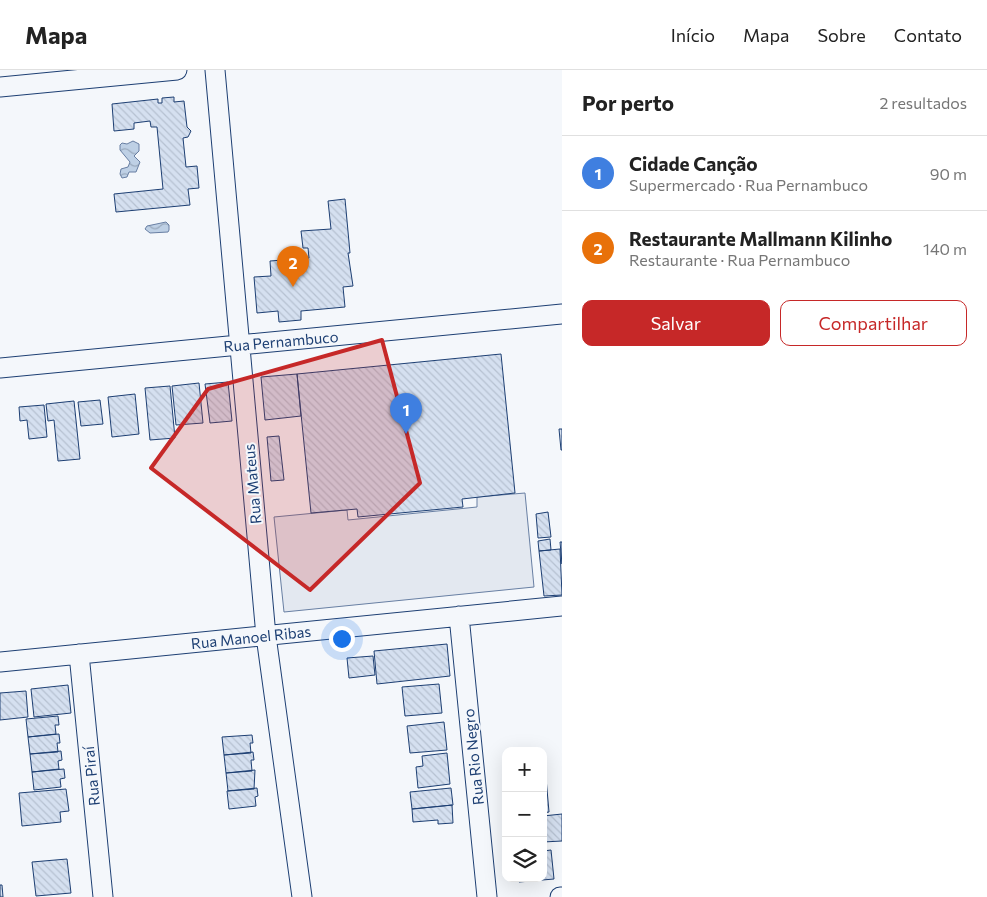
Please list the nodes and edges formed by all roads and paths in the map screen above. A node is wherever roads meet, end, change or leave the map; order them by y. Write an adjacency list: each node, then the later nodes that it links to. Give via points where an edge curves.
1 (177, 70): 3 (street)
2 (214, 70): 6 (street, Rua Mateus)
3 (54, 76): 4 (street)
4 (0, 87)
5 (562, 314): 6 (street, Rua Pernambuco)
6 (239, 345): 7 (street, Rua Pernambuco); 10 (street, Rua Mateus)
7 (0, 368)
8 (562, 606): 9 (street, Rua Manoel Ribas)
9 (459, 616): 10 (street, Rua Manoel Ribas); 15 (street, Rua Rio Negro)
10 (266, 636): 11 (street, Rua Manoel Ribas); 14 (street, Rua Mateus)
11 (79, 654): 12 (street, Rua Manoel Ribas); 13 (street, Rua Piraí)
12 (0, 662)
13 (103, 897)
14 (302, 897)
15 (487, 897)

